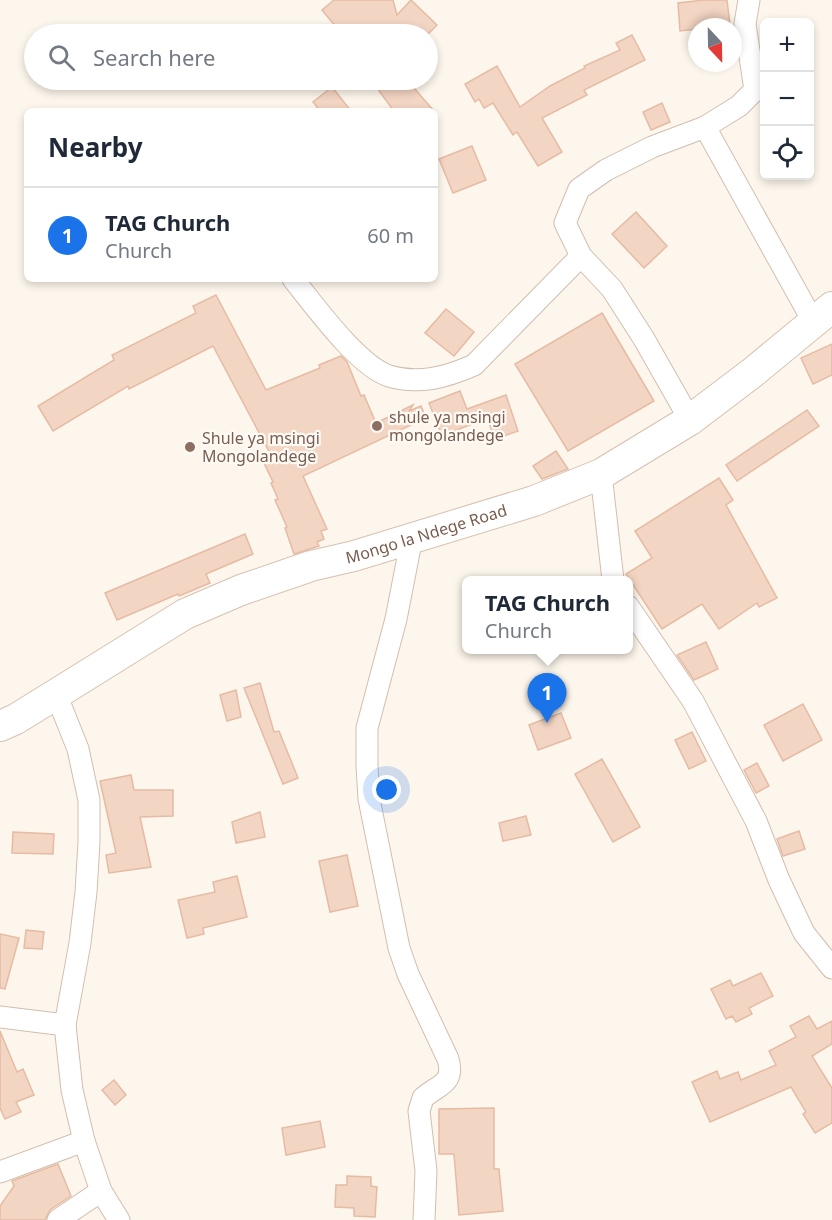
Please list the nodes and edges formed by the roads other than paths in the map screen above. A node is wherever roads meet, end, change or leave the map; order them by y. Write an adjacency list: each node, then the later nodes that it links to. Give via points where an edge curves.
1 (749, 0): 2 (street, via 745,24 755,90 739,106)
2 (705, 127): 3 (street, via 652,147 606,170 579,189 565,223); 5 (street)
3 (581, 256): 4 (street, via 474,365 426,380 390,376 374,369 333,329); 6 (street, via 612,289)
4 (295, 282)
5 (823, 315): 6 (street, Mongo la Ndege Road)
6 (690, 420): 7 (street, Mongo la Ndege Road)
7 (601, 474): 8 (street, Mongo la Ndege Road, via 534,501); 9 (street)
8 (412, 537): 11 (street, Mongo la Ndege Road, via 311,566 185,614); 21 (street, via 396,619 367,728 367,766 369,799 399,948 452,1071 448,1081 423,1098 419,1111 426,1171)
9 (613, 576)
10 (633, 613): 13 (street, via 693,701 756,821 804,933)
11 (56, 694): 12 (street, Mongo la Ndege Road); 15 (street, via 78,749 89,800 86,892)
12 (0, 726)
13 (832, 968)
14 (0, 1017): 15 (street)
15 (65, 1025): 16 (street, via 72,1090)
16 (84, 1141): 17 (street); 18 (street)
17 (0, 1172)
18 (101, 1191): 19 (street); 20 (street)
19 (58, 1220)
20 (119, 1220)
21 (424, 1220)

